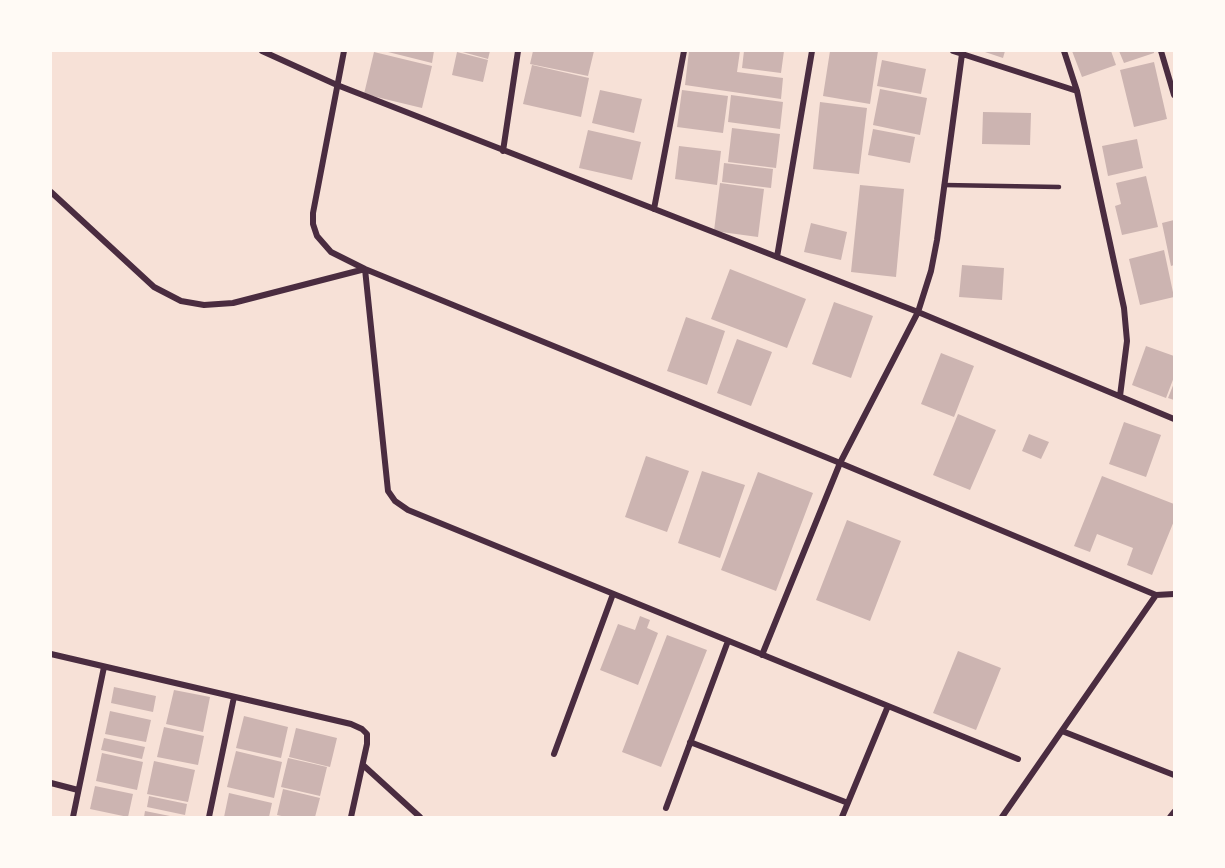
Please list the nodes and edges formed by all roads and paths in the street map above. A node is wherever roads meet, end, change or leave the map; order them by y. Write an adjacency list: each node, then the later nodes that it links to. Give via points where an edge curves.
1 (262, 51): 10 (street)
2 (344, 51): 10 (street)
3 (518, 51): 13 (street)
4 (684, 51): 17 (street)
5 (812, 51): 18 (street)
6 (953, 51): 9 (street)
7 (1064, 51): 11 (street)
8 (1161, 51): 12 (street)
9 (962, 54): 11 (street); 14 (street)
10 (337, 85): 13 (street); 19 (street, via 313,225 317,237 332,252)
11 (1077, 91): 21 (street, via 1126,324)
12 (1174, 94)
13 (503, 151): 17 (street)
14 (944, 185): 15 (lane); 20 (street, via 938,240)
15 (1059, 187)
16 (51, 192): 19 (street, via 154,287 181,301 204,305 233,303)
17 (654, 209): 18 (street)
18 (777, 257): 20 (street)
19 (364, 269): 23 (street); 24 (street, via 388,491 395,501 408,510)
20 (918, 312): 21 (street); 23 (street)
21 (1120, 396): 22 (street)
22 (1174, 419)
23 (840, 463): 26 (street); 29 (street)
24 (613, 594): 27 (street); 35 (street)
25 (1174, 594): 26 (street)
26 (1156, 595): 33 (street)
27 (728, 641): 29 (street); 34 (street)
28 (51, 654): 30 (street)
29 (762, 655): 32 (street)
30 (104, 667): 31 (street); 40 (street)
31 (234, 697): 37 (street, via 362,729 367,744); 45 (street)
32 (888, 706): 36 (street); 41 (street)
33 (1062, 730): 38 (street); 49 (street)
34 (690, 742): 41 (street); 42 (street)
35 (554, 754)
36 (1018, 759)
37 (363, 765): 46 (street); 47 (street)
38 (1174, 775)
39 (51, 783): 40 (street)
40 (78, 790): 44 (street)
41 (848, 803): 48 (street)
42 (666, 808)
43 (1174, 812): 50 (street)
44 (73, 817)
45 (209, 817)
46 (351, 817)
47 (420, 817)
48 (842, 817)
49 (1002, 817)
50 (1170, 817)

